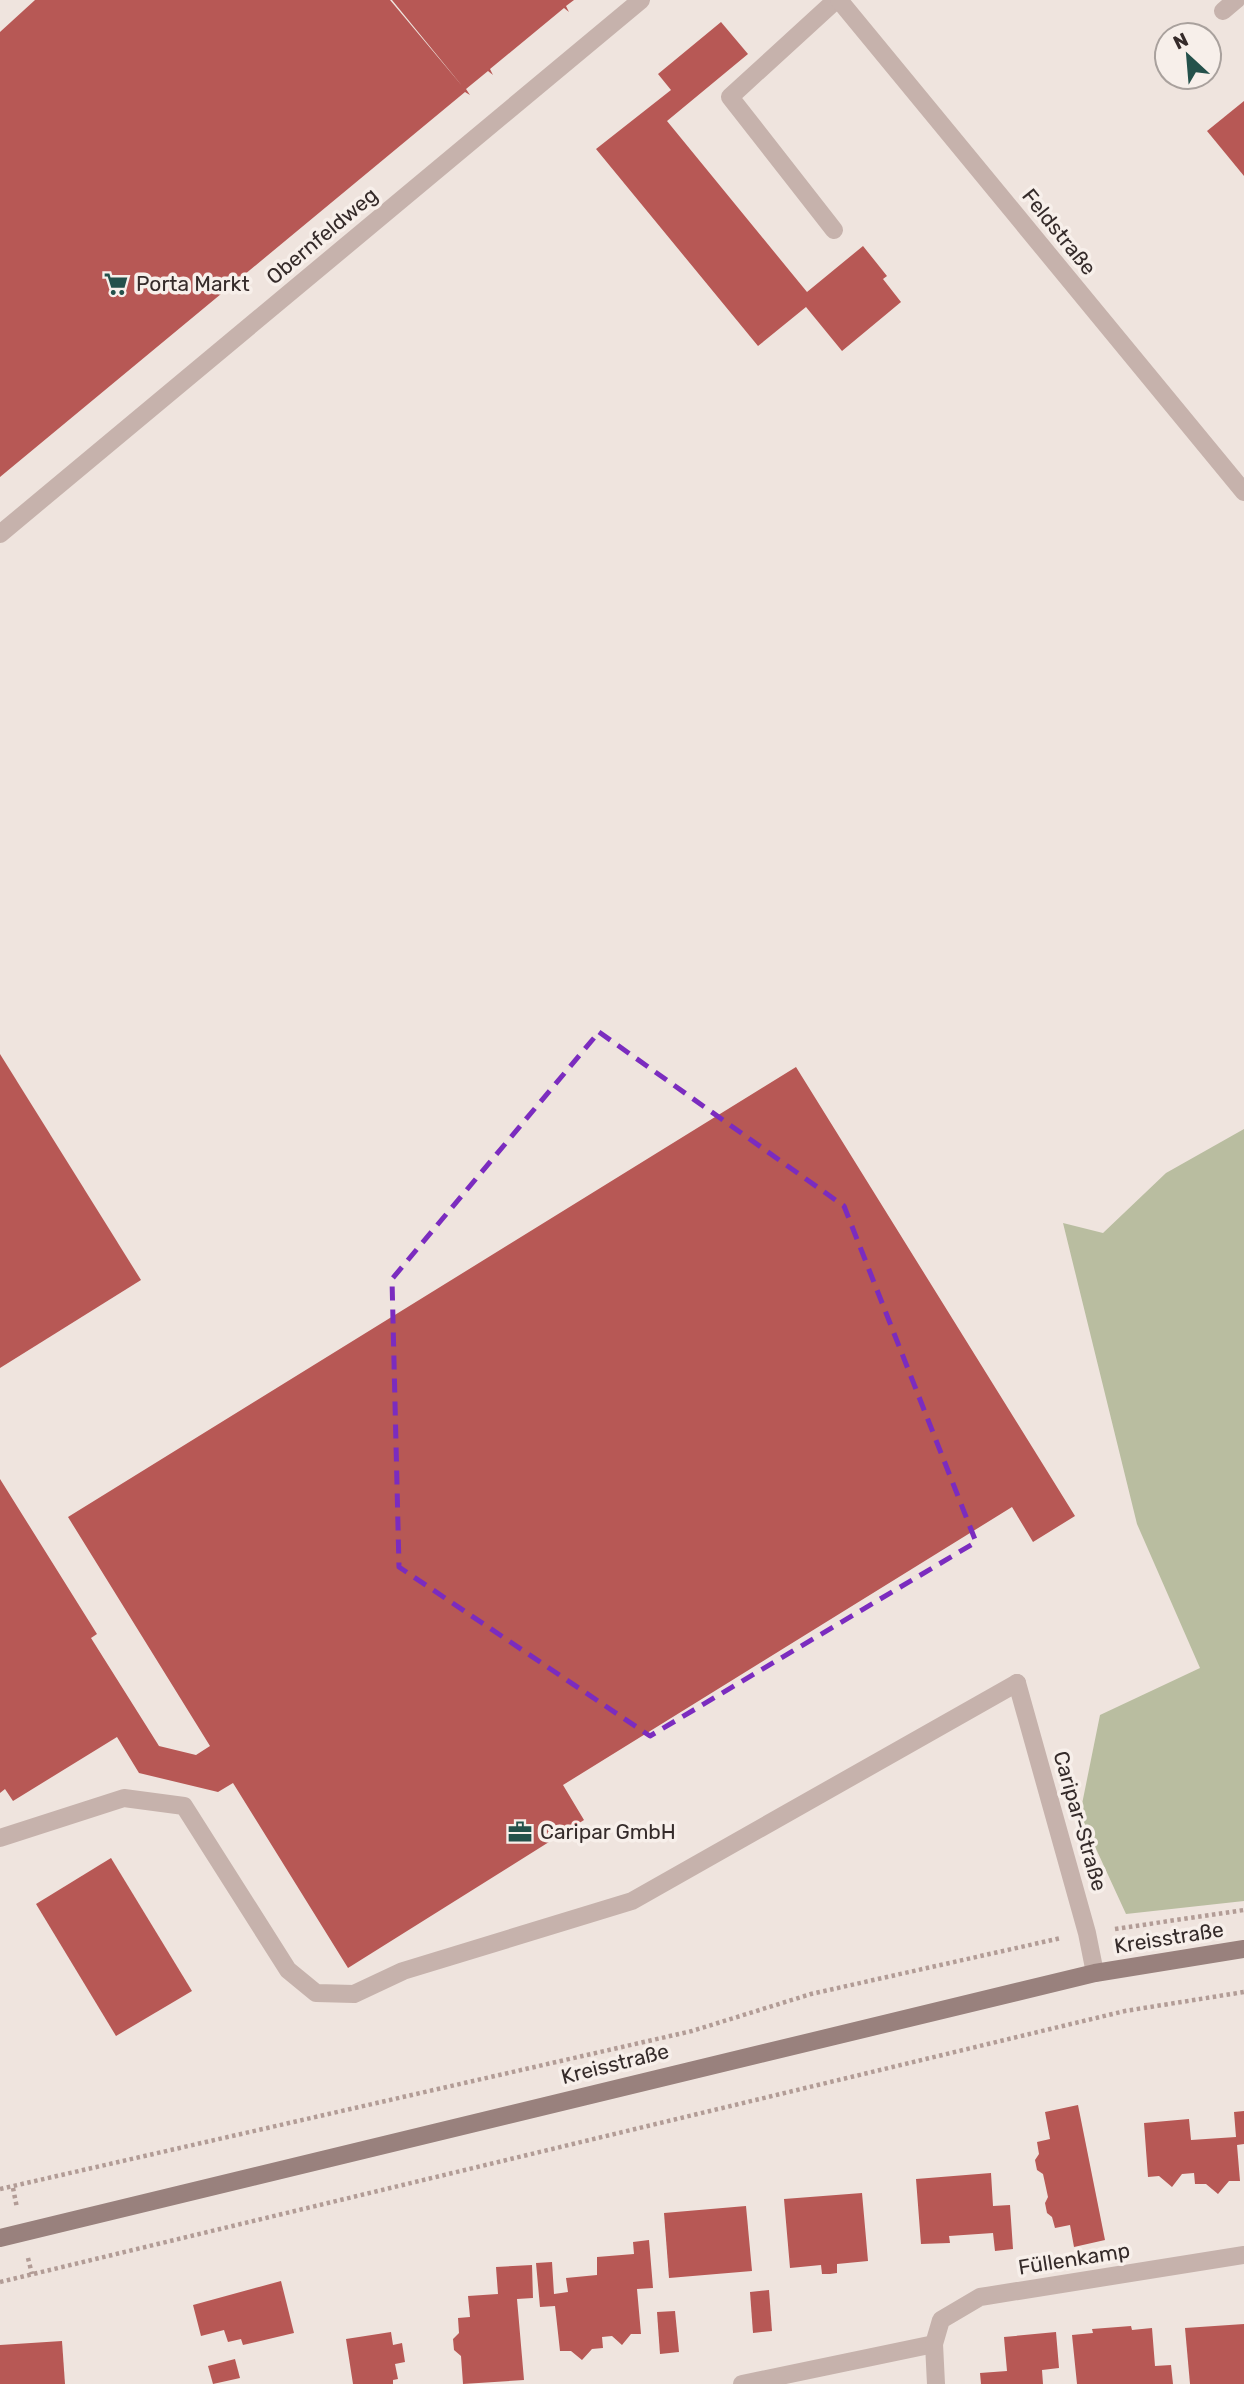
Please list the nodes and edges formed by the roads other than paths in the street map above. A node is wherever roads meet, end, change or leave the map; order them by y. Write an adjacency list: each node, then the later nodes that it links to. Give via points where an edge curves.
1 (640, 0): 5 (street, Obernfeldweg)
2 (838, 0): 3 (street, via 730,97); 4 (street, Feldstraße)
3 (834, 230)
4 (1244, 492)
5 (0, 534)
6 (0, 1838): 8 (street, Caripar-Straße, via 124,1798 184,1806 288,1970 316,1993 354,1994 403,1971 632,1901 1017,1684)
7 (1244, 1949): 8 (main road, Kreisstraße)
8 (1095, 1973): 9 (main road, Kreisstraße)
9 (0, 2238)
10 (1244, 2255): 11 (street, Füllenkamp, via 980,2297 941,2320)
11 (934, 2344): 12 (street); 13 (street)
12 (742, 2384)
13 (936, 2384)

